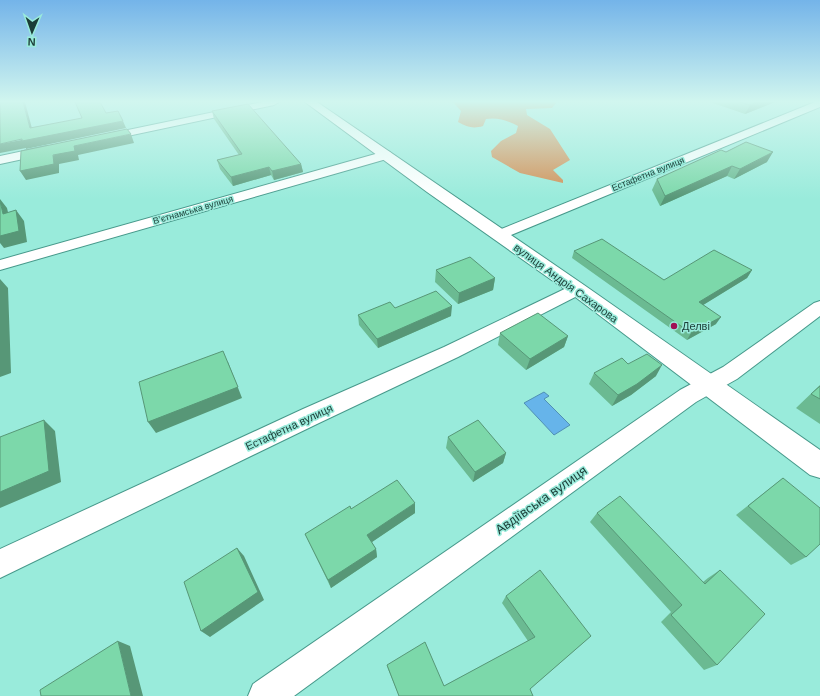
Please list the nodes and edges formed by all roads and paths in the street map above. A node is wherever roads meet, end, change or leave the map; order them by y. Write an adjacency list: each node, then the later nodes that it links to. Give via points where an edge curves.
1 (122, 134): 4 (street)
2 (357, 134): 6 (main road, вулиця Андрія Сахарова)
3 (742, 134): 8 (street, Естафетна вулиця)
4 (91, 141)
5 (61, 147): 7 (street)
6 (386, 155): 8 (main road, вулиця Андрія Сахарова); 9 (street, Вʼєтнамська вулиця)
7 (0, 160)
8 (499, 235): 10 (main road, вулиця Андрія Сахарова)
9 (0, 265)
10 (577, 289): 12 (main road, вулиця Андрія Сахарова); 14 (street, Естафетна вулиця, via 450,352)
11 (820, 308): 12 (street, Авдіївська вулиця)
12 (708, 386): 13 (main road, вулиця Андрія Сахарова); 15 (street, Авдіївська вулиця, via 688,396)
13 (820, 466)
14 (0, 564)
15 (265, 696)

